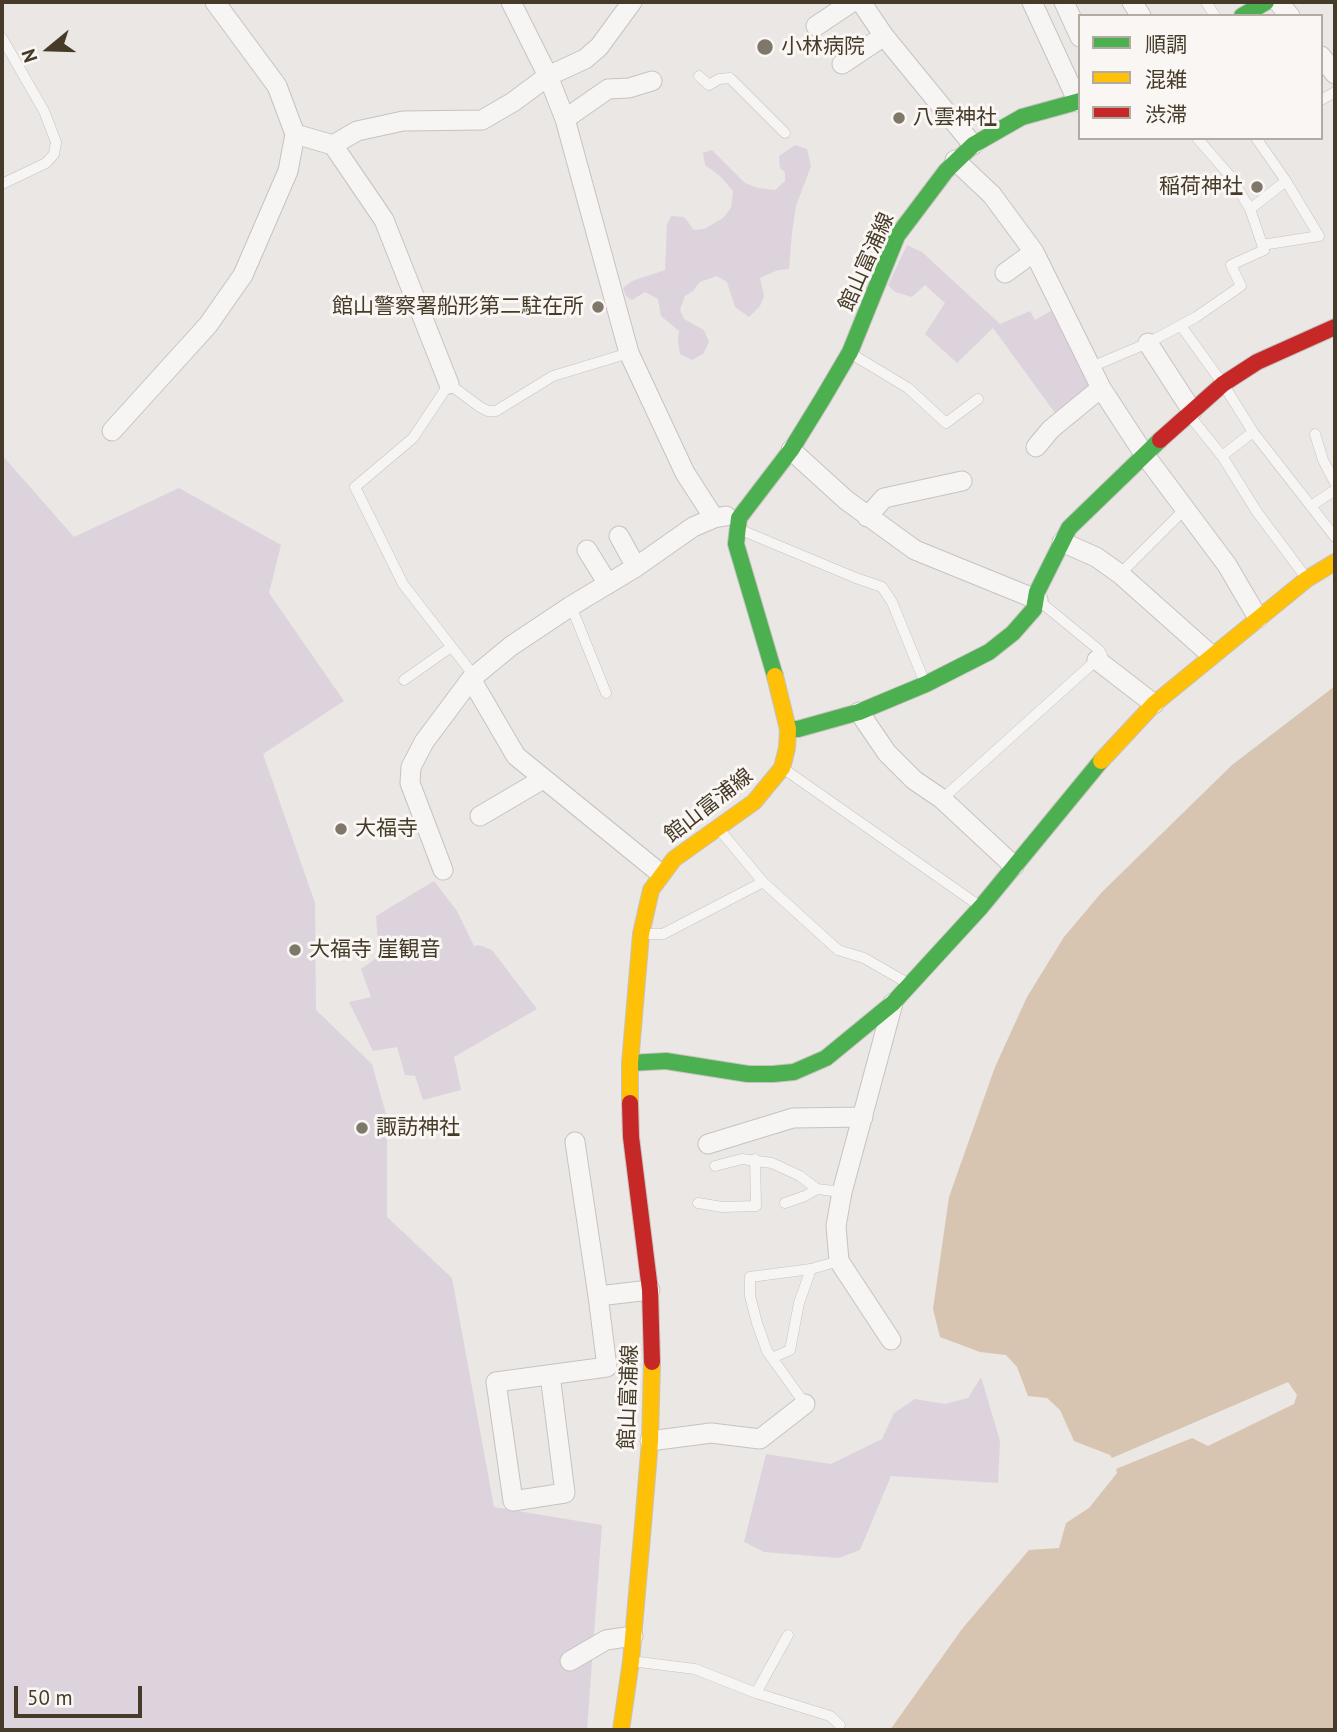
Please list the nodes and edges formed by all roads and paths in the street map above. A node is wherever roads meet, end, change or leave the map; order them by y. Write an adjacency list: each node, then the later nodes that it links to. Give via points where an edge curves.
1 (215, 2): 24 (street, via 277,86)
2 (511, 2): 17 (street)
3 (632, 2): 17 (street, via 599,47 585,59)
4 (852, 2): 10 (street)
5 (861, 2): 12 (street)
6 (1032, 2): 20 (street)
7 (1064, 2): 11 (street)
8 (1266, 2): 9 (main road)
9 (1245, 14)
10 (816, 26)
11 (1078, 33)
12 (884, 36): 15 (street); 28 (street)
13 (2, 38): 31 (lane, via 44,111 56,142 46,163)
14 (1323, 59): 16 (street)
15 (842, 64)
16 (1335, 74)
17 (548, 76): 22 (street); 27 (street, via 482,120 403,121 357,131)
18 (699, 76): 23 (lane, via 709,85 730,78)
19 (652, 81): 22 (street, via 608,89)
20 (1078, 99)
21 (1078, 101): 28 (main road, 館山富浦線, via 1022,117)
22 (565, 119): 40 (street)
23 (785, 133)
24 (295, 134): 27 (street); 47 (street, via 288,171 243,275 208,325)
25 (1199, 140): 32 (lane, via 1231,177)
26 (1260, 140): 30 (lane)
27 (334, 145): 42 (street, via 384,220)
28 (973, 145): 29 (main road, 館山富浦線)
29 (955, 160): 34 (street, via 992,195); 39 (main road, 館山富浦線, via 897,236)
30 (1286, 181): 32 (lane); 33 (lane, via 1320,236)
31 (2, 184)
32 (1250, 209): 33 (lane)
33 (1262, 245): 36 (lane, via 1264,250 1231,265 1241,286)
34 (1034, 253): 35 (street); 41 (street)
35 (1005, 273)
36 (1181, 326): 38 (lane); 43 (lane)
37 (1335, 327): 43 (main road, via 1287,346)
38 (1148, 343): 41 (lane); 46 (street)
39 (849, 352): 45 (lane, via 908,388 946,424); 51 (main road, 館山富浦線)
40 (629, 353): 42 (lane, via 553,376 496,411 480,407); 60 (street, via 685,473)
41 (1091, 367): 44 (street)
42 (449, 384): 74 (lane, via 413,438 355,487 403,584)
43 (1223, 384): 46 (main road); 48 (lane)
44 (1101, 388): 50 (street); 52 (street)
45 (978, 399)
46 (1190, 413): 52 (main road); 53 (lane)
47 (112, 430)
48 (1253, 432): 53 (lane); 57 (lane)
49 (1315, 435): 55 (lane)
50 (1036, 447)
51 (791, 450): 59 (street); 61 (main road, 館山富浦線)
52 (1144, 454): 58 (street); 64 (main road, via 1069,528)
53 (1222, 456): 69 (lane)
54 (962, 481): 59 (street, via 884,498)
55 (1335, 483)
56 (1335, 490): 57 (lane)
57 (1311, 506): 63 (lane)
58 (1185, 509): 68 (lane); 73 (street, via 1227,565)
59 (867, 517): 71 (street, via 915,550)
60 (714, 518): 61 (street, via 731,515); 67 (street, via 693,527)
61 (738, 523): 79 (lane, via 882,587); 83 (main road, 館山富浦線, via 736,544)
62 (619, 536): 67 (street)
63 (1335, 537)
64 (1062, 542): 68 (street); 71 (main road, via 1037,592)
65 (587, 550): 70 (street)
66 (1335, 562): 69 (main road)
67 (636, 567): 70 (street)
68 (1120, 574): 75 (street)
69 (1307, 579): 73 (main road)
70 (608, 584): 72 (street)
71 (1038, 600): 76 (lane, via 1099,650 1102,655); 79 (main road, via 1013,633 989,652)
72 (571, 606): 77 (street); 80 (lane)
73 (1258, 618): 75 (main road)
74 (451, 648): 77 (lane); 78 (lane)
75 (1211, 655): 81 (main road)
76 (1097, 660): 81 (street); 86 (lane)
77 (473, 678): 85 (street, via 516,756); 90 (street, via 424,742 411,767 410,783)
78 (404, 680)
79 (926, 684): 82 (main road)
80 (606, 693)
81 (1154, 704): 89 (main road)
82 (859, 712): 83 (main road); 86 (street, via 887,753)
83 (788, 729): 84 (main road, 館山富浦線)
84 (782, 768): 88 (main road, 館山富浦線, via 754,802); 93 (lane)
85 (543, 779): 87 (street); 91 (street)
86 (942, 799): 89 (street)
87 (480, 816)
88 (718, 828): 91 (main road, 館山富浦線, via 674,859); 92 (lane)
89 (1014, 866): 93 (main road)
90 (443, 870)
91 (662, 874): 94 (main road, 館山富浦線, via 651,890)
92 (763, 882): 94 (lane, via 663,934); 95 (lane, via 838,950 864,958)
93 (981, 907): 95 (main road)
94 (641, 934): 97 (main road, 館山富浦線)
95 (909, 985): 96 (main road)
96 (893, 1003): 97 (main road, via 825,1058 794,1072 748,1074 666,1061); 98 (street)
97 (630, 1063): 109 (main road, 館山富浦線, via 631,1136)
98 (863, 1117): 100 (street, via 793,1118); 104 (street)
99 (575, 1142): 110 (street)
100 (708, 1144)
101 (755, 1159): 102 (lane); 103 (lane, via 788,1169); 105 (lane, via 756,1206 722,1208)
102 (715, 1166)
103 (817, 1189): 104 (lane); 106 (lane)
104 (842, 1192): 107 (street, via 836,1226)
105 (698, 1203)
106 (785, 1203)
107 (839, 1261): 108 (lane); 111 (street)
108 (811, 1269): 112 (lane, via 790,1350); 112 (lane, via 750,1277 757,1323)
109 (650, 1290): 110 (street); 115 (main road, 館山富浦線)
110 (597, 1296): 113 (street, via 607,1367)
111 (891, 1340)
112 (772, 1358): 114 (lane)
113 (550, 1375): 113 (street, via 496,1382 513,1501 565,1493)
114 (806, 1404): 115 (street, via 760,1439 711,1433)
115 (650, 1441): 117 (main road, 館山富浦線)
116 (788, 1635): 120 (lane)
117 (633, 1636): 118 (street, via 606,1640); 119 (main road, 館山富浦線)
118 (570, 1661)
119 (631, 1661): 120 (lane, via 695,1669); 122 (main road, 館山富浦線)
120 (756, 1693): 121 (lane, via 830,1716)
121 (840, 1725)
122 (621, 1730)

